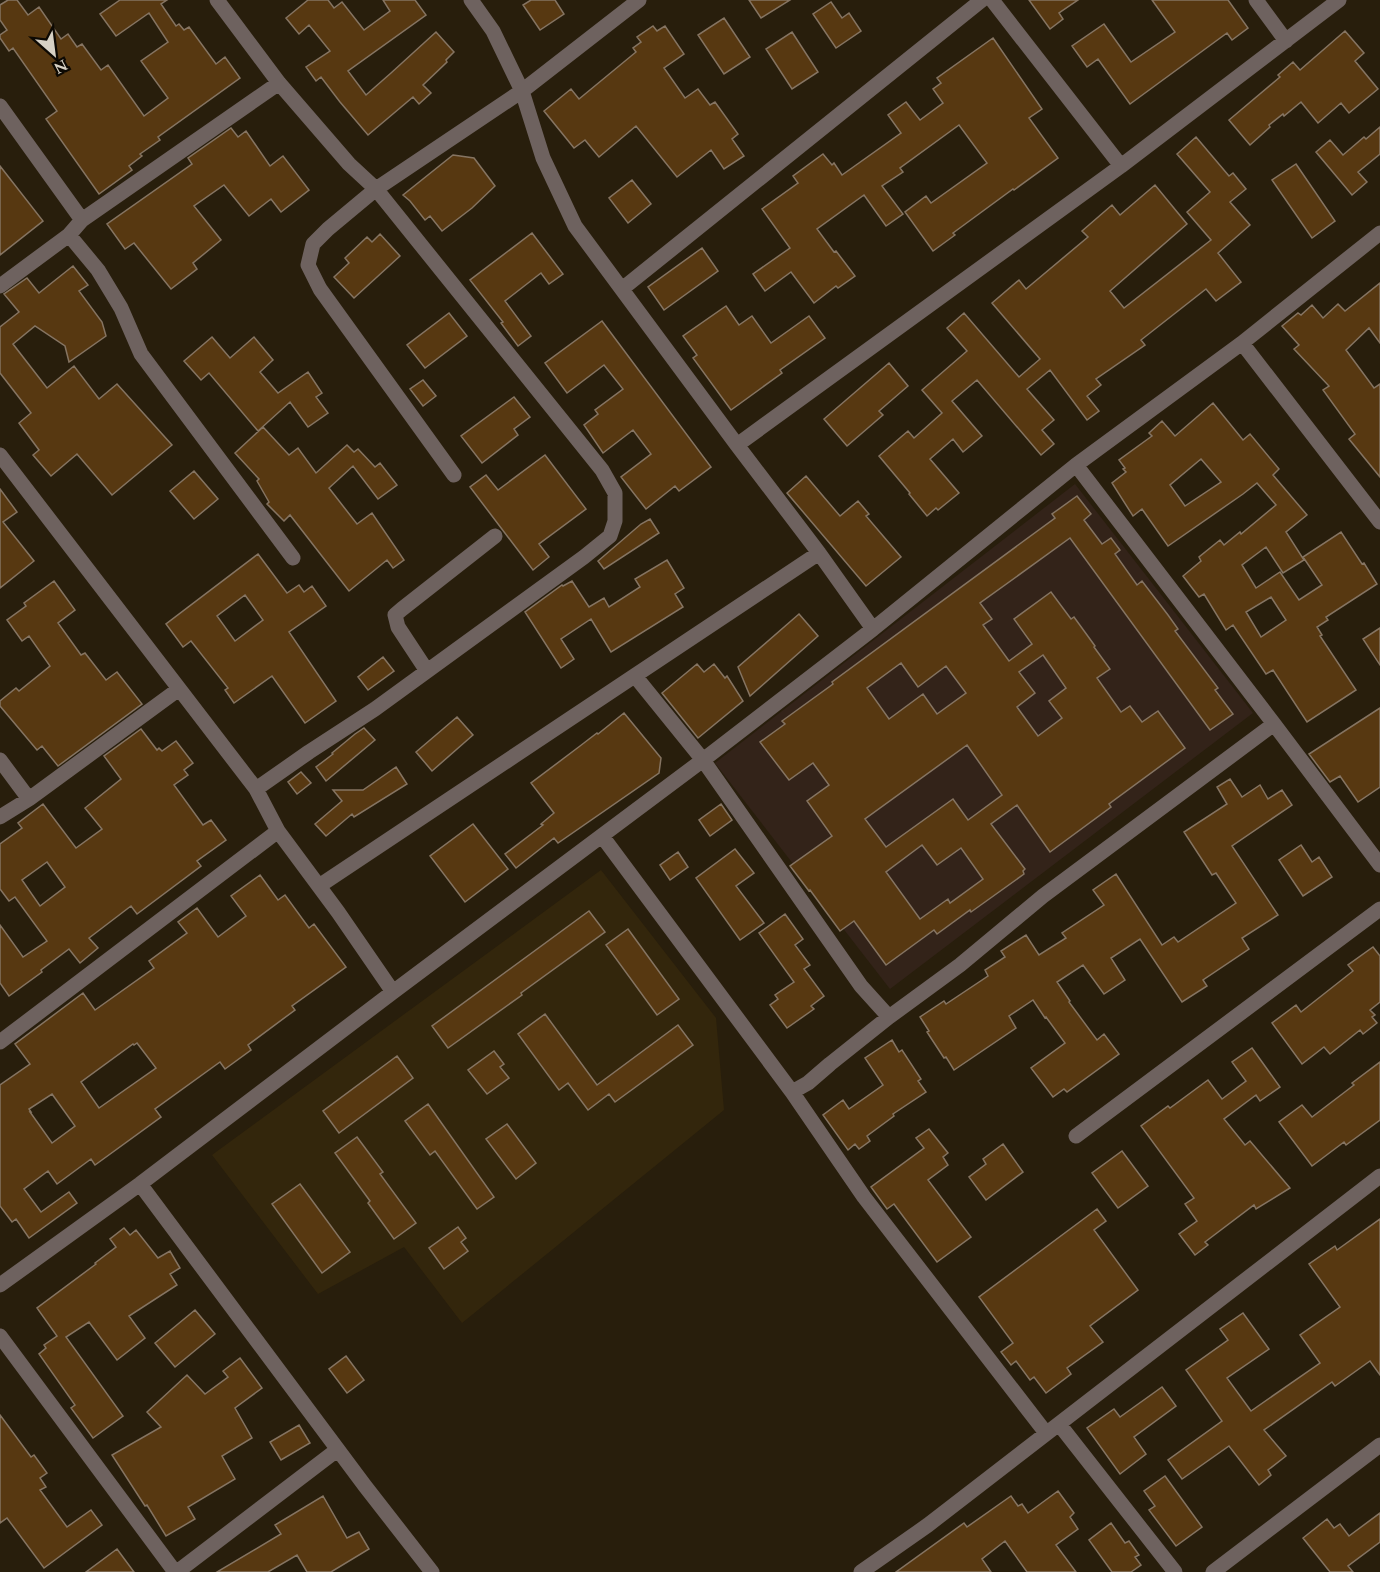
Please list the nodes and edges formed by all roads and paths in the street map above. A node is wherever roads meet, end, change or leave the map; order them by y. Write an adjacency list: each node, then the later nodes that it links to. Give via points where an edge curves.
1 (217, 0): 9 (street)
2 (471, 0): 10 (street, via 493,31)
3 (639, 0): 10 (street)
4 (982, 0): 18 (street)
5 (992, 0): 12 (street)
6 (1256, 0): 8 (street)
7 (1339, 0): 8 (street)
8 (1286, 41): 12 (street)
9 (279, 83): 13 (street, via 349,164); 14 (street)
10 (522, 91): 13 (street); 18 (street, via 543,158 575,226)
11 (0, 106): 14 (street)
12 (1121, 166): 20 (street)
13 (376, 189): 23 (street, via 313,244 308,265 320,289); 29 (street, via 602,470 615,494 615,521 610,536)
14 (82, 220): 16 (street)
15 (1380, 233): 19 (street)
16 (69, 235): 17 (street); 27 (street, via 116,299 141,354)
17 (0, 286)
18 (622, 289): 20 (street)
19 (1242, 343): 22 (street); 24 (street)
20 (737, 445): 26 (street)
21 (0, 455): 31 (street)
22 (1076, 465): 28 (street); 32 (street)
23 (454, 475)
24 (1380, 522)
25 (495, 536): 29 (street, via 395,615 398,627)
26 (819, 553): 28 (street); 30 (street)
27 (293, 558)
28 (873, 629): 34 (street)
29 (427, 671): 35 (street)
30 (635, 676): 34 (street); 41 (street)
31 (179, 689): 35 (street); 36 (street)
32 (1274, 724): 40 (street); 44 (street, via 1043,896)
33 (0, 760): 36 (street)
34 (703, 760): 39 (street); 44 (street, via 861,986)
35 (256, 789): 38 (street)
36 (29, 799): 37 (street)
37 (0, 817)
38 (278, 831): 41 (street); 45 (street)
39 (602, 836): 43 (street); 46 (street)
40 (1380, 865)
41 (319, 886): 43 (street)
42 (1380, 909): 47 (street)
43 (393, 992): 49 (street)
44 (889, 1017): 46 (street)
45 (0, 1042)
46 (792, 1092): 52 (street, via 864,1197)
47 (1076, 1136)
48 (1380, 1176): 52 (street)
49 (140, 1184): 50 (street); 54 (street)
50 (0, 1285)
51 (0, 1336): 55 (street)
52 (1052, 1429): 57 (street); 58 (street)
53 (1380, 1445): 59 (street)
54 (337, 1450): 55 (street); 56 (street)
55 (176, 1572)
56 (432, 1572)
57 (861, 1572)
58 (1175, 1572)
59 (1213, 1572)

